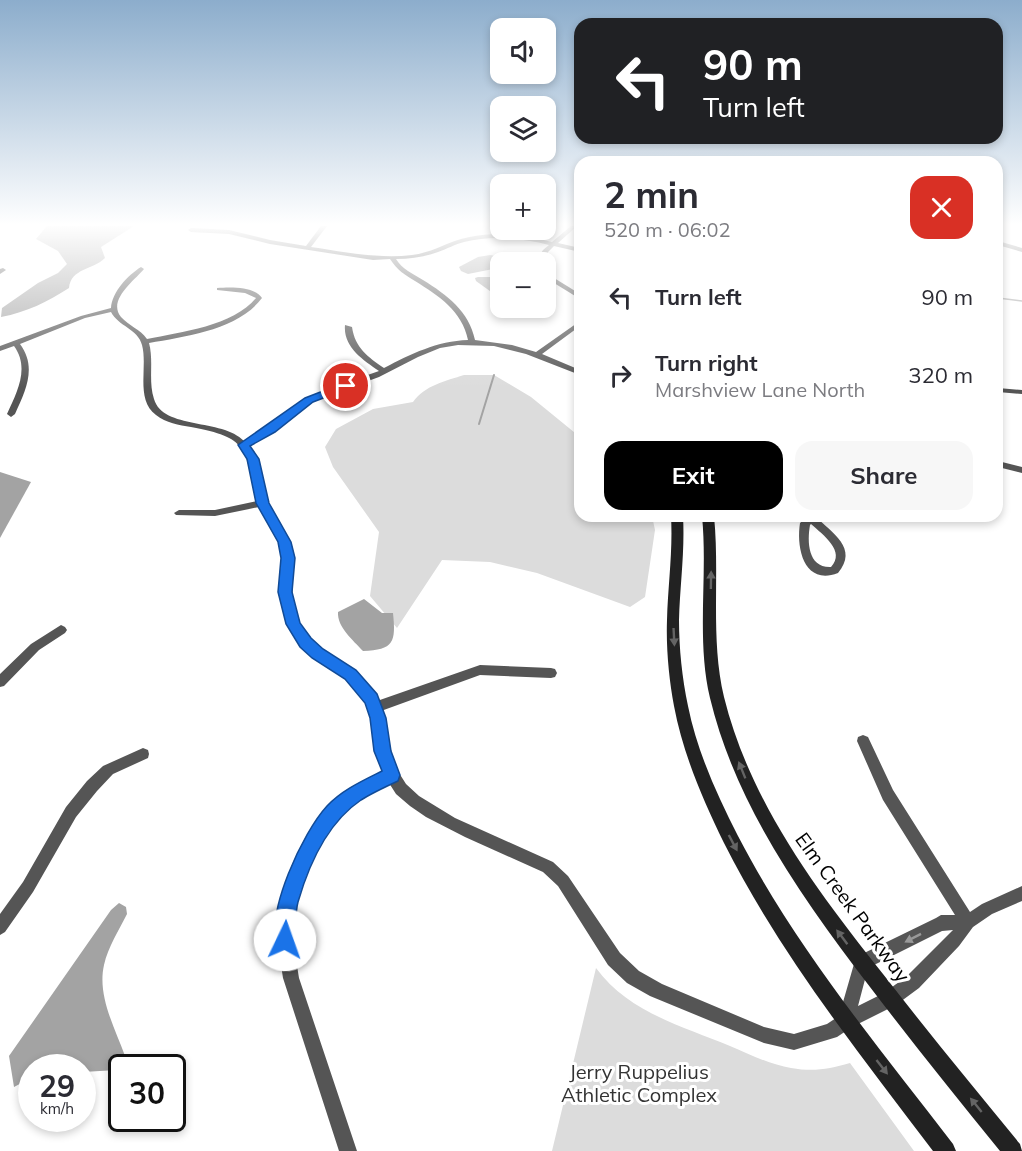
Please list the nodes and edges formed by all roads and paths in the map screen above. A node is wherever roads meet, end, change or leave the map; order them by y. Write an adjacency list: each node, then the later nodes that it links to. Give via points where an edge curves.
1 (132, 280): 6 (street, via 114,302)
2 (416, 280): 10 (street, via 453,306 467,324)
3 (556, 281): 5 (street)
4 (219, 289): 9 (street, via 246,291 259,298 230,320)
5 (574, 293)
6 (114, 309): 9 (street); 11 (street)
7 (348, 327): 15 (street, via 358,353)
8 (574, 327): 13 (street)
9 (146, 341): 19 (street, via 148,400 158,413 223,432)
10 (472, 342): 13 (street, via 504,344); 15 (street, via 439,346)
11 (15, 343): 12 (street); 18 (street, via 25,357 27,370)
12 (0, 349)
13 (538, 354): 14 (street)
14 (574, 370)
15 (384, 371): 19 (street, via 309,400)
16 (1003, 390): 17 (street)
17 (1022, 392)
18 (11, 414)
19 (244, 445): 22 (street, via 253,459)
20 (1003, 465): 21 (street)
21 (1022, 470)
22 (262, 503): 23 (street, via 232,511); 31 (street, via 285,542 285,592 298,633 318,654 357,681)
23 (179, 513)
24 (677, 522): 40 (street, one-way to 40, via 676,670 692,748 709,792 758,889)
25 (708, 522): 38 (street, Elm Creek Parkway, one-way to 25, via 780,846 749,788 730,740 709,650 712,579)
26 (807, 522): 27 (street, via 803,532 807,559 812,566 831,572 841,560 839,549 830,533)
27 (815, 522)
28 (61, 630): 30 (street, via 35,647)
29 (551, 673): 31 (street, via 480,670)
30 (0, 682)
31 (375, 707): 34 (street)
32 (863, 741): 36 (street, via 900,816)
33 (142, 754): 37 (street, via 108,770 92,786 71,812 28,887)
34 (392, 775): 40 (street, via 416,804 548,867 563,880 614,959 633,978 764,1035 794,1042 831,1032); 41 (street, via 354,794 318,834 294,884 285,925 285,956 291,978)
35 (1022, 893): 36 (street)
36 (968, 921): 38 (street, one-way to 38, via 941,923); 39 (street, via 913,982)
37 (1, 923)
38 (862, 963): 39 (street, Elm Creek Parkway); 40 (street)
39 (890, 999): 40 (street); 43 (street, Elm Creek Parkway, one-way to 39)
40 (846, 1021): 42 (street, one-way to 42)
41 (348, 1151)
42 (946, 1151)
43 (1013, 1151)

